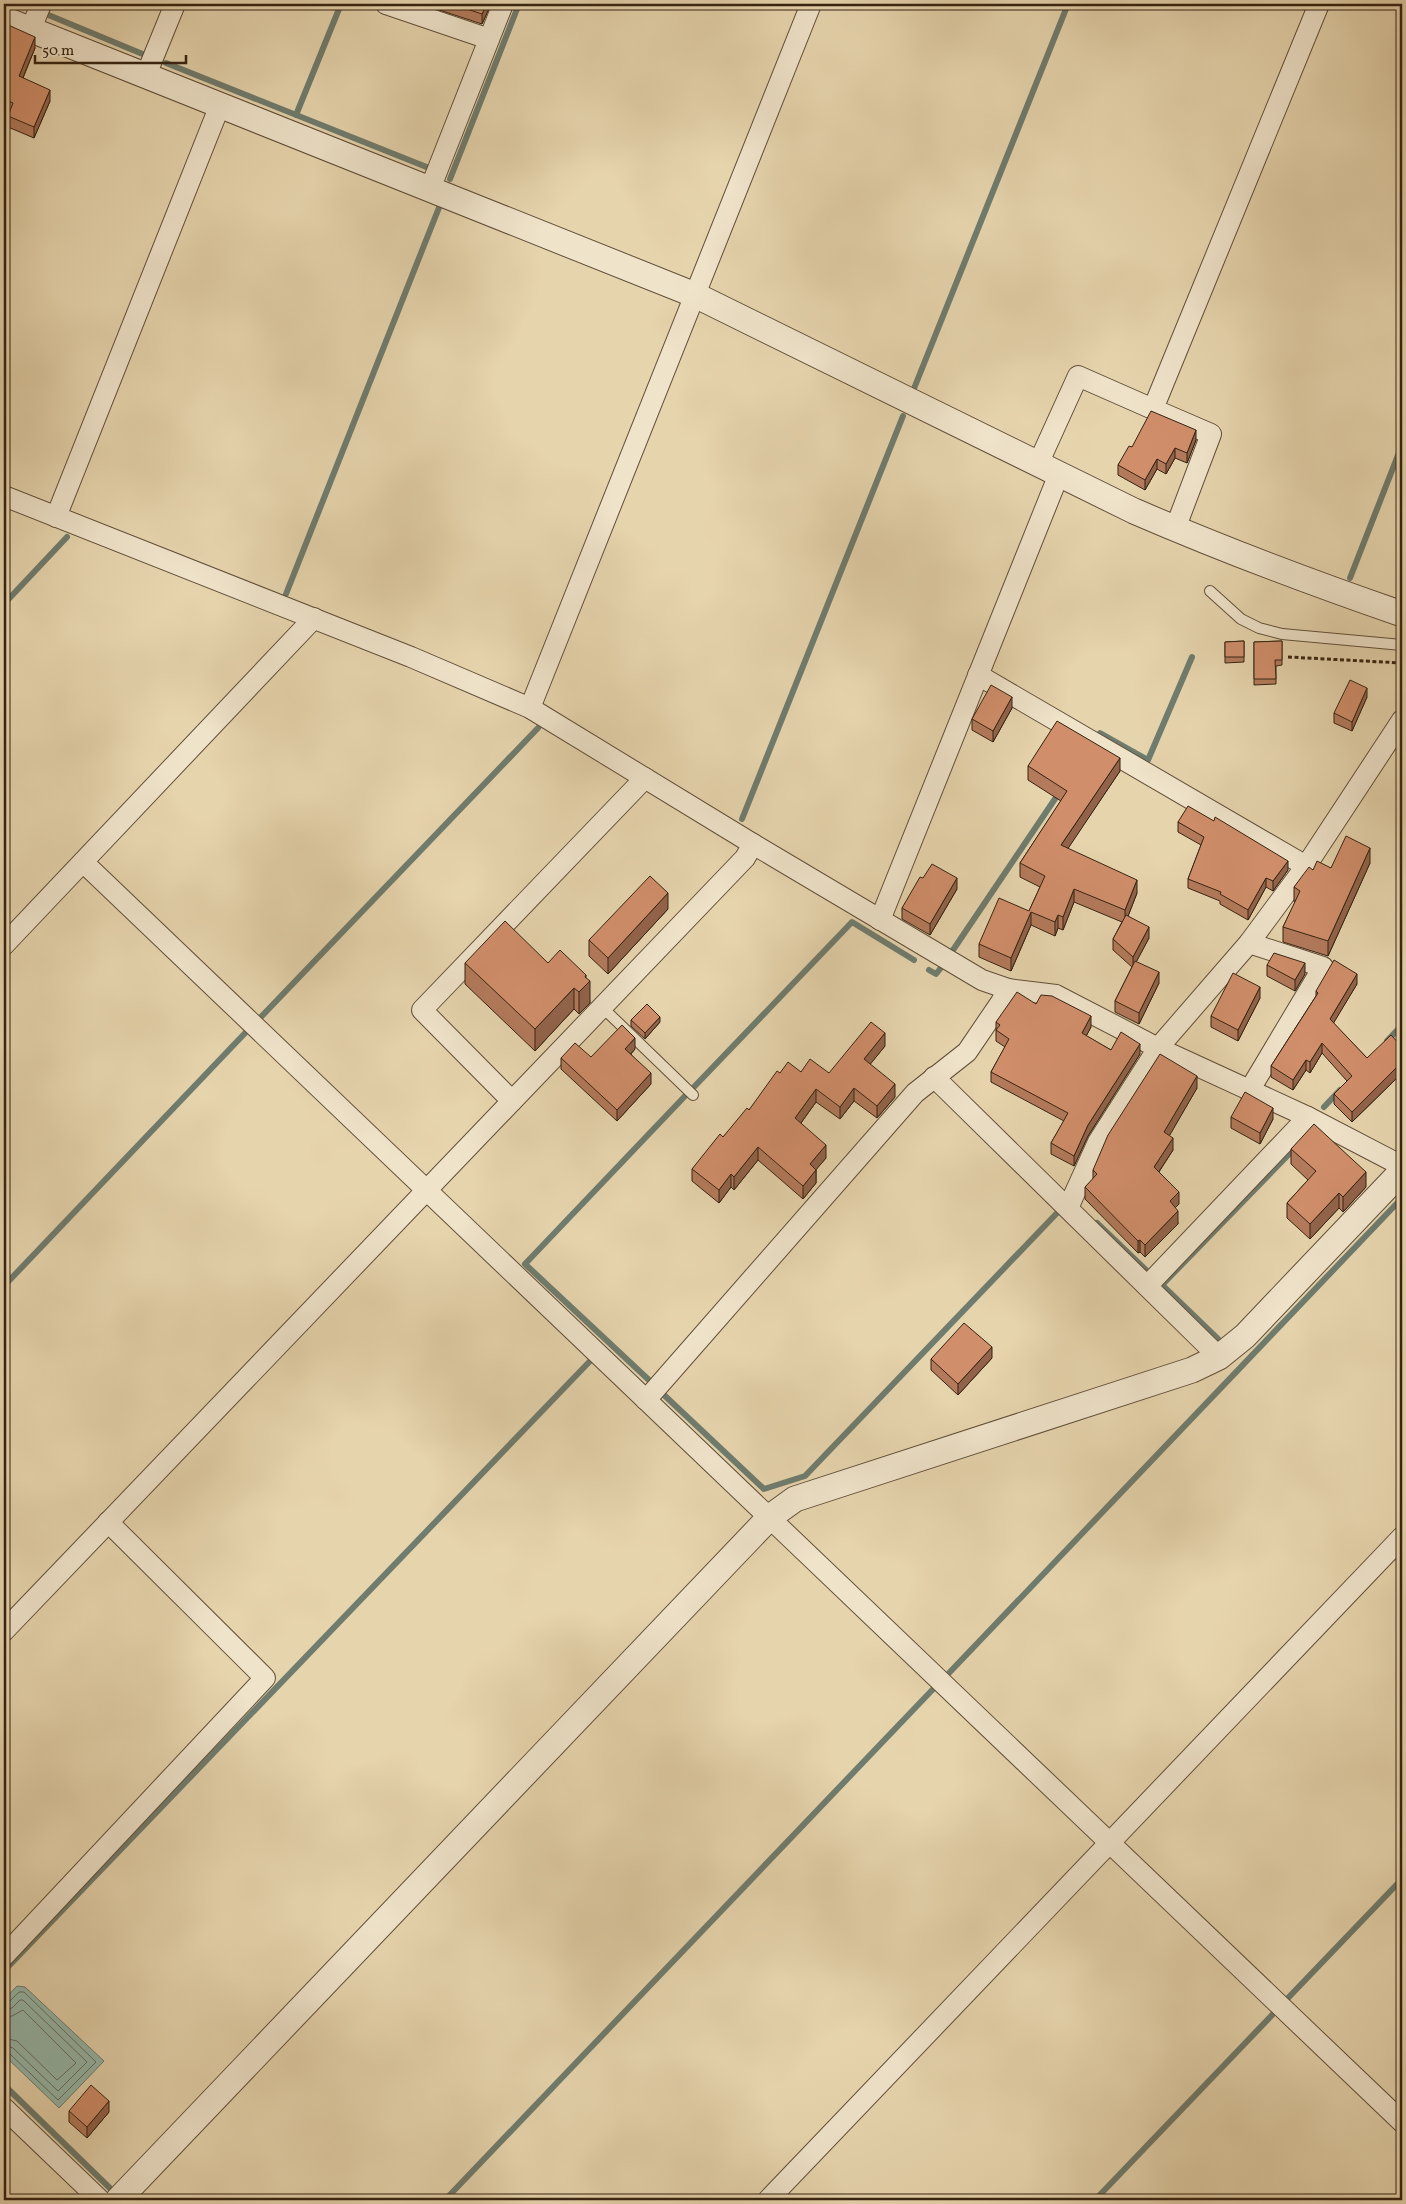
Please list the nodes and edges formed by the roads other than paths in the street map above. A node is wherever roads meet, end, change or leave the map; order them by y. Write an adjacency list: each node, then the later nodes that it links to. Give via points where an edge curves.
1 (40, 4): 8 (street)
2 (175, 4): 10 (street)
3 (386, 4): 9 (street)
4 (503, 4): 9 (street)
5 (811, 4): 13 (street)
6 (1319, 4): 14 (street)
7 (4, 18): 8 (street)
8 (30, 29): 10 (street)
9 (489, 39): 12 (street)
10 (146, 75): 11 (street)
11 (220, 105): 12 (street); 17 (street)
12 (430, 189): 13 (street)
13 (695, 295): 15 (street); 24 (street)
14 (1153, 409): 15 (street, via 1078,376); 18 (street, via 1211,434)
15 (1049, 469): 18 (street); 23 (street)
16 (4, 496): 17 (street)
17 (56, 517): 21 (street)
18 (1175, 529): 20 (street)
19 (1210, 591): 22 (lane, via 1241,619 1259,628 1282,634)
20 (1402, 614)
21 (314, 618): 24 (street); 28 (street)
22 (1402, 645)
23 (978, 675): 29 (street); 30 (street)
24 (530, 708): 26 (street)
25 (1402, 720): 29 (street)
26 (645, 778): 27 (street); 39 (street, via 422,1010)
27 (753, 844): 30 (street); 34 (street, via 745,858)
28 (83, 862): 32 (street); 43 (street)
29 (1306, 866): 31 (street)
30 (880, 920): 33 (street, via 982,980)
31 (1249, 943): 35 (street); 37 (street, via 1323,967)
32 (4, 945)
33 (1008, 988): 35 (street, via 1056,995); 36 (street, via 967,1052)
34 (602, 1008): 38 (lane); 39 (street)
35 (1158, 1048): 37 (street); 44 (street, via 1098,1142)
36 (934, 1077): 44 (street); 47 (street, via 915,1093)
37 (1249, 1091): 40 (street)
38 (693, 1095)
39 (512, 1101): 43 (street)
40 (1308, 1117): 41 (street); 45 (street)
41 (1402, 1166)
42 (1402, 1171): 46 (street, via 1245,1336)
43 (427, 1190): 47 (street); 49 (street)
44 (1068, 1208): 45 (street)
45 (1147, 1286): 46 (street)
46 (1219, 1357): 48 (street, via 1192,1370 795,1499)
47 (646, 1400): 48 (street)
48 (770, 1517): 52 (street); 56 (street)
49 (108, 1522): 51 (street); 53 (street, via 265,1678)
50 (1402, 1537): 52 (street)
51 (4, 1631)
52 (1111, 1843): 55 (street); 58 (street)
53 (4, 1956)
54 (4, 2108): 57 (street)
55 (1402, 2122)
56 (121, 2197)
57 (100, 2200)
58 (768, 2200)

